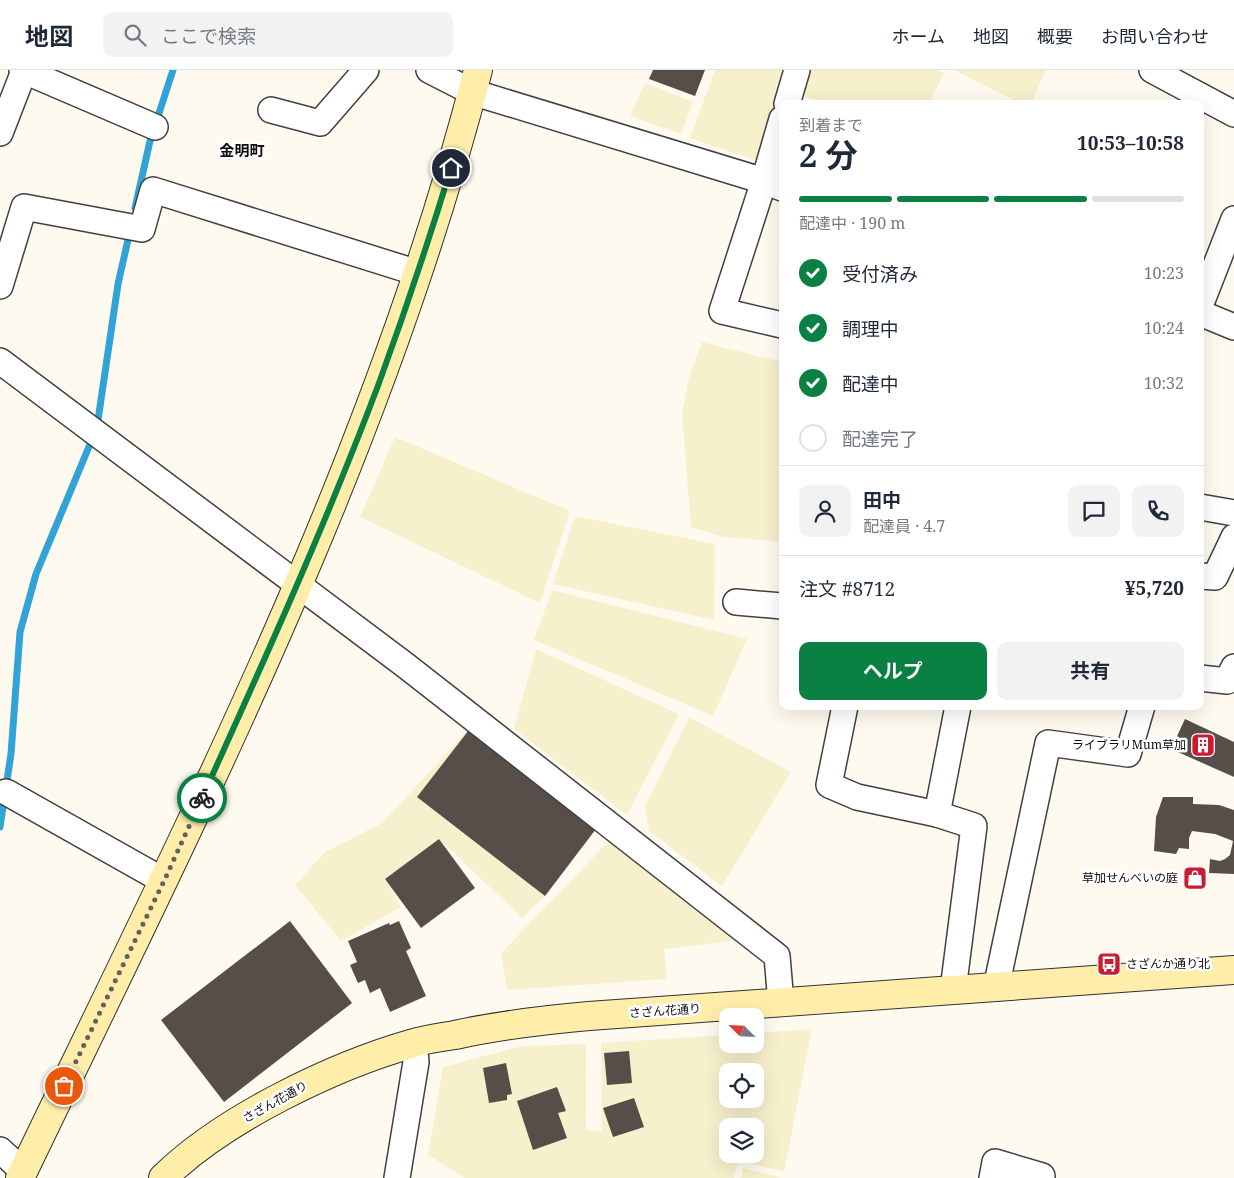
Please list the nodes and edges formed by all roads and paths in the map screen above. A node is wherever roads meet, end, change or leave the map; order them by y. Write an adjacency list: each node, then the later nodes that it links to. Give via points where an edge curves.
1 (23, 70): 10 (street); 11 (street)
2 (366, 70): 8 (street, via 320,123)
3 (429, 70): 6 (street)
4 (797, 70): 7 (street)
5 (1152, 70): 9 (street)
6 (475, 81): 13 (street); 16 (street)
7 (788, 100)
8 (271, 110)
9 (1234, 114)
10 (156, 127)
11 (0, 133)
12 (779, 140): 13 (street)
13 (773, 185): 20 (street, via 722,311)
14 (1234, 219): 15 (street)
15 (1207, 267): 17 (street)
16 (418, 273): 18 (street, via 153,190 142,229 24,207); 27 (street, via 379,383)
17 (1204, 284)
18 (0, 286)
19 (1204, 315): 21 (street)
20 (779, 325)
21 (1234, 326)
22 (0, 361): 27 (street)
23 (1204, 508): 24 (street)
24 (1234, 513)
25 (1234, 538): 26 (street, via 1215,578)
26 (1204, 577)
27 (297, 584): 37 (street); 41 (street, via 777,956)
28 (736, 602): 29 (street)
29 (779, 606)
30 (1234, 667): 31 (street, via 1227,681)
31 (1204, 678)
32 (844, 710): 36 (street, via 829,785 857,797)
33 (957, 710): 36 (street)
34 (1141, 710): 39 (street, via 1128,754 1048,743)
35 (6, 792): 37 (street)
36 (937, 814): 40 (street, via 974,826)
37 (164, 881): 44 (street)
38 (1234, 970): 39 (street, さざん花通り)
39 (996, 988): 40 (street, さざん花通り)
40 (953, 990): 41 (street, さざん花通り)
41 (781, 1003): 42 (street, さざん花通り, via 533,1021)
42 (414, 1043): 45 (street, さざん花通り, via 326,1075 285,1096 208,1141); 46 (street, via 416,1062)
43 (0, 1150): 44 (street)
44 (21, 1175)
45 (163, 1178)
46 (397, 1178)
47 (992, 1178): 48 (street, via 995,1162)
48 (1041, 1178)

